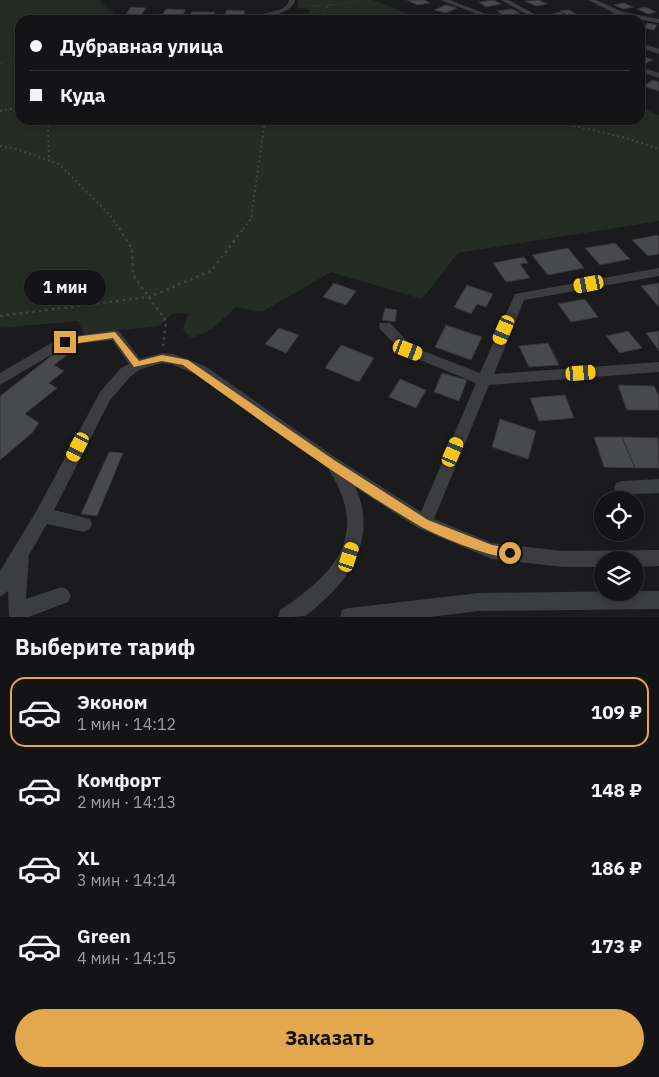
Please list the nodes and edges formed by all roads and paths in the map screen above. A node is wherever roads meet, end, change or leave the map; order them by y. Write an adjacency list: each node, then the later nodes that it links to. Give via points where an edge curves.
1 (98, 0): 12 (path)
2 (292, 0): 10 (street)
3 (332, 0): 9 (path)
4 (361, 0): 9 (path)
5 (444, 0): 15 (street)
6 (504, 0): 16 (street)
7 (591, 0): 11 (street)
8 (302, 6): 9 (path); 10 (street)
9 (328, 6): 14 (path)
10 (288, 8): 13 (street)
11 (621, 14): 17 (street); 18 (street)
12 (115, 15)
13 (261, 15)
14 (323, 15)
15 (484, 15)
16 (532, 15)
17 (616, 15)
18 (626, 15)
19 (645, 18): 20 (street)
20 (659, 21)
21 (645, 47): 22 (street)
22 (659, 52)
23 (15, 58): 24 (path)
24 (0, 62)
25 (645, 71): 26 (street)
26 (659, 76)
27 (15, 108): 28 (path)
28 (0, 111)
29 (48, 125): 34 (path)
30 (264, 125): 36 (path, via 251,219 211,271)
31 (570, 125): 33 (path)
32 (0, 146): 34 (path)
33 (659, 149)
34 (49, 160): 36 (path, via 59,164 110,215 132,249 133,275)
35 (659, 272): 43 (street, via 519,297)
36 (149, 297): 37 (path); 39 (path, via 166,321)
37 (0, 316)
38 (385, 326): 43 (street, via 408,350)
39 (162, 358): 40 (street); 44 (street, via 173,358 200,370)
40 (137, 365): 42 (street, via 115,335 65,342); 47 (street, via 121,377 105,396)
41 (659, 367): 43 (street)
42 (0, 380)
43 (483, 380): 48 (street)
44 (331, 463): 48 (street); 56 (street, via 346,482 354,500 355,538 339,574 323,592)
45 (659, 486): 46 (street)
46 (622, 488)
47 (43, 515): 49 (street); 50 (street)
48 (424, 523): 51 (street, via 492,551 563,559)
49 (84, 524)
50 (22, 548): 52 (street); 55 (street)
51 (659, 558)
52 (0, 588)
53 (62, 596): 55 (street)
54 (659, 600): 57 (street, via 479,602)
55 (18, 615)
56 (287, 617)
57 (349, 617)

